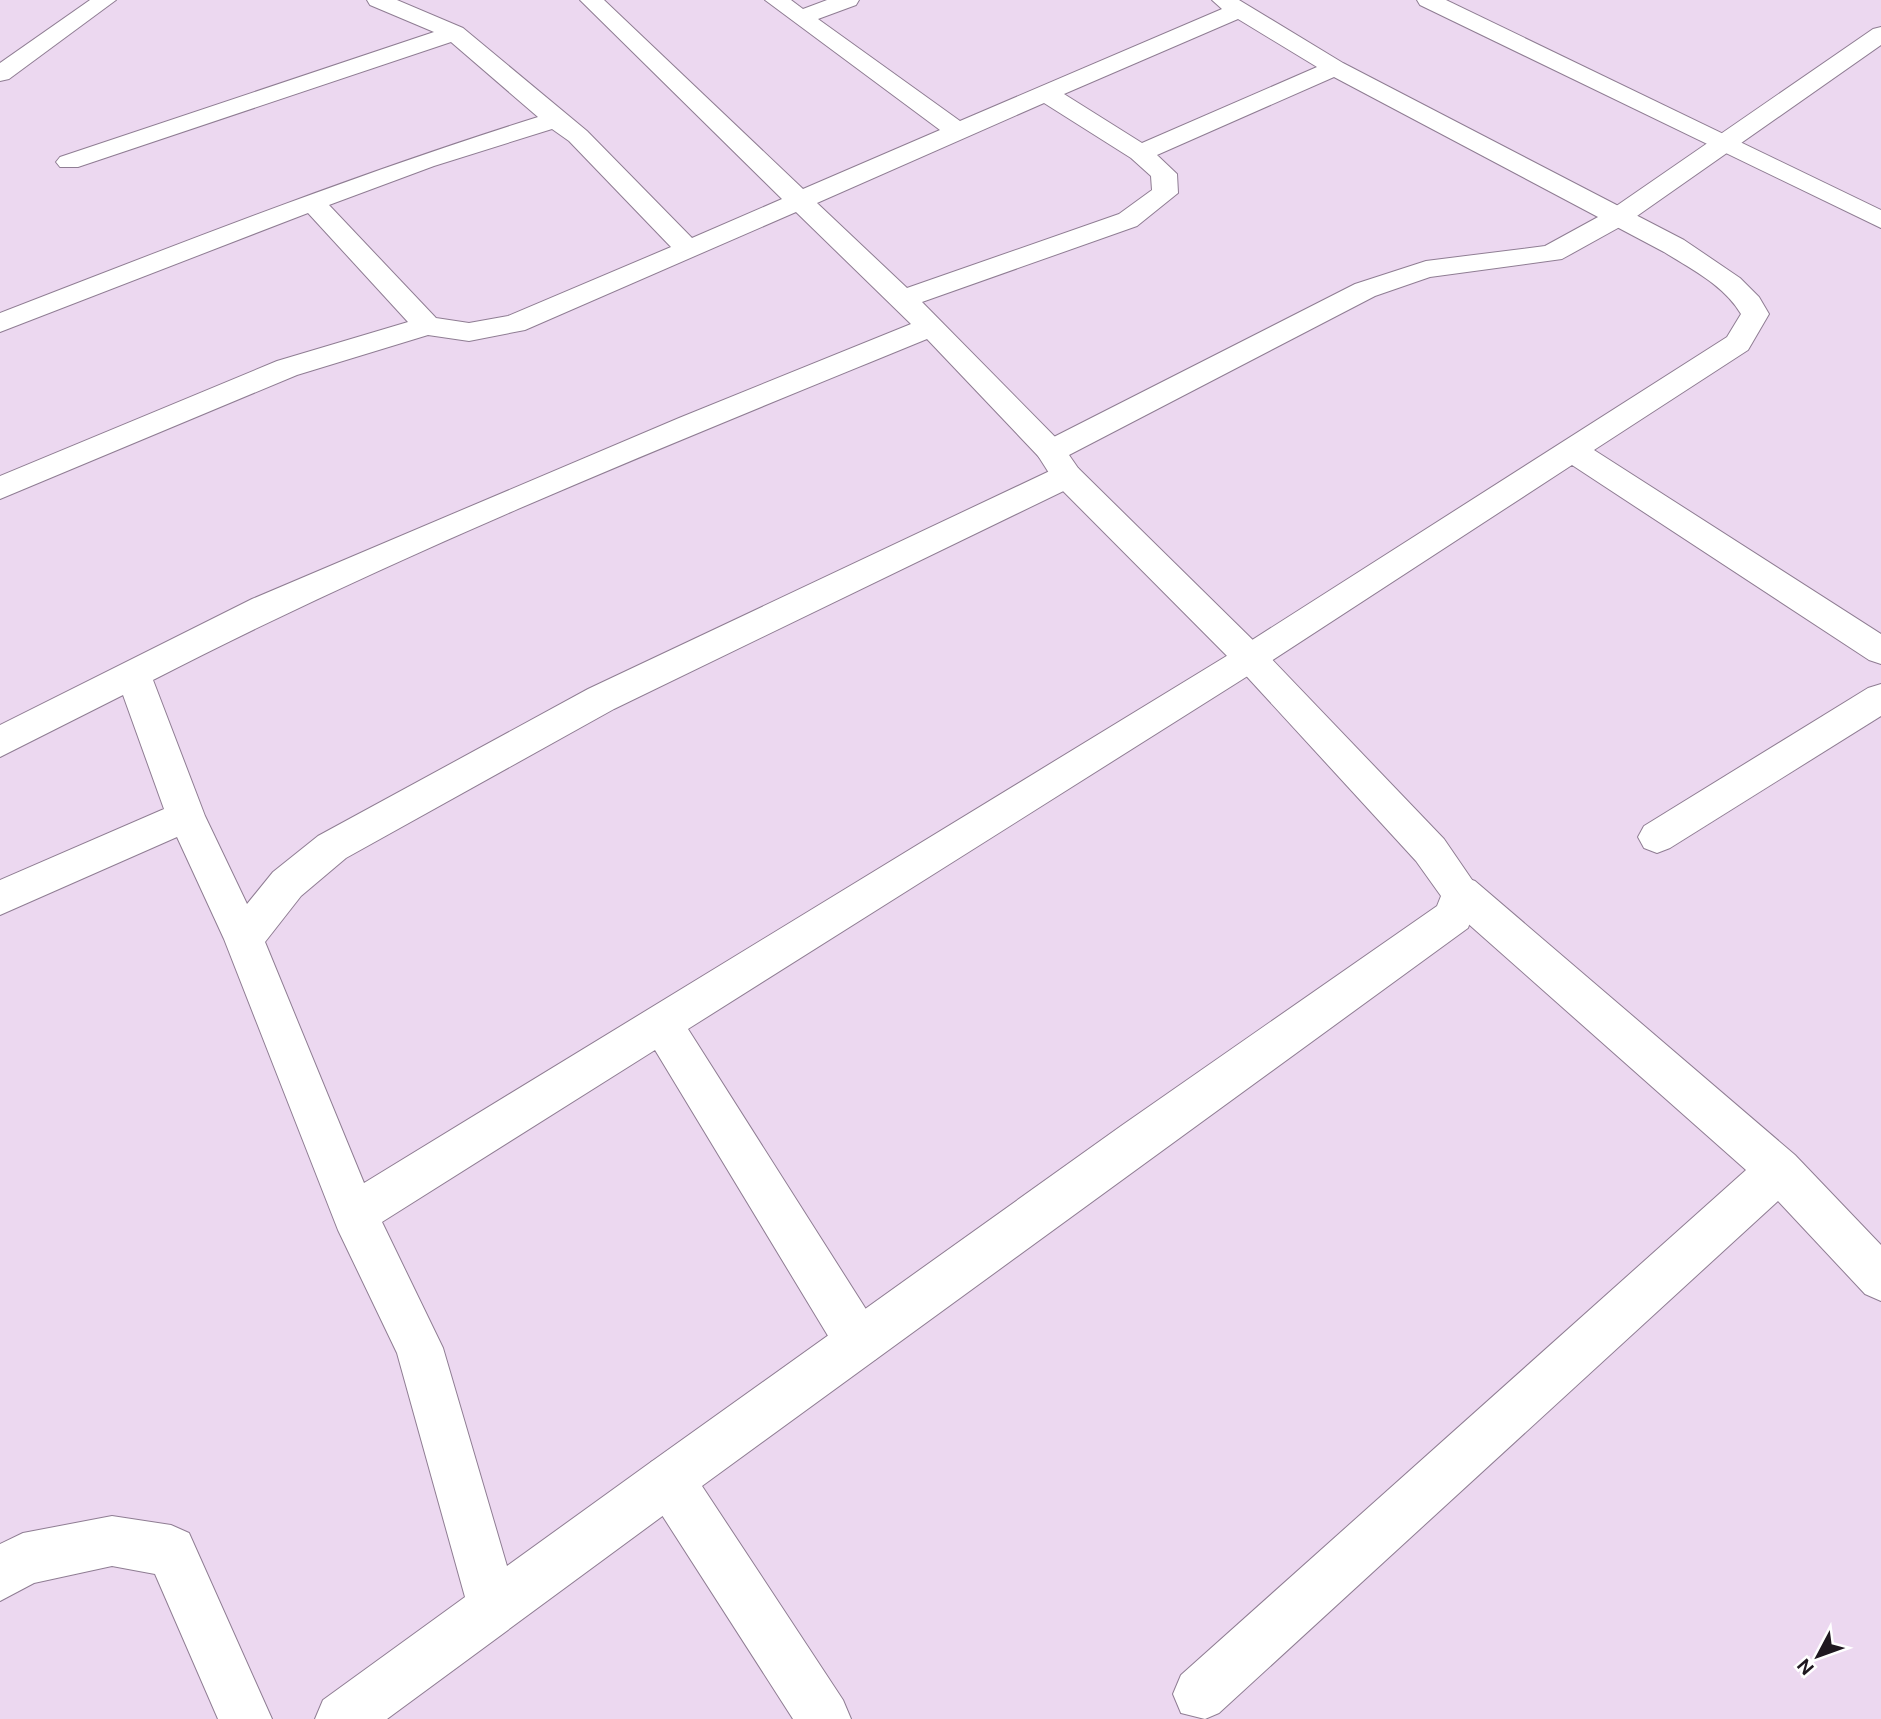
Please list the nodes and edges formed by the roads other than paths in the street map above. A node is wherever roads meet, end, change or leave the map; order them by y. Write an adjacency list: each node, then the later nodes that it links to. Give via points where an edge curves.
1 (105, 0): 12 (street)
2 (378, 0): 9 (street)
3 (591, 0): 19 (street)
4 (776, 0): 8 (street)
5 (848, 0): 8 (street)
6 (1428, 0): 16 (street)
7 (1231, 5): 11 (street); 13 (street)
8 (800, 18): 15 (street)
9 (455, 33): 14 (street); 18 (street)
10 (1881, 34): 16 (street)
11 (1335, 68): 17 (street); 21 (street)
12 (0, 74)
13 (1044, 92): 15 (street); 17 (street)
14 (556, 120): 20 (street); 23 (street, via 578,136)
15 (956, 130): 19 (street)
16 (1726, 143): 21 (street); 22 (street)
17 (1140, 153): 24 (street, via 1164,174 1165,193 1128,220)
18 (69, 162)
19 (800, 201): 23 (street); 24 (street)
20 (312, 202): 25 (street); 26 (street)
21 (1618, 217): 28 (street, via 1674,246 1727,282 1750,302 1755,314 1738,343); 29 (street, via 1552,253 1426,269 1365,290)
22 (1881, 220)
23 (689, 250): 26 (street, via 515,324 469,332)
24 (900, 300): 27 (street)
25 (0, 323)
26 (427, 326): 30 (street, via 288,368)
27 (930, 327): 29 (street); 33 (street, via 264,608)
28 (1570, 449): 31 (street); 32 (street)
29 (1059, 463): 32 (street); 40 (street, via 601,699 331,847 287,884)
30 (0, 488)
31 (1881, 651)
32 (1250, 659): 38 (street, via 1430,849); 41 (street)
33 (134, 676): 35 (street); 36 (street)
34 (1881, 698): 37 (street)
35 (0, 743)
36 (186, 816): 39 (street); 40 (street)
37 (1657, 837)
38 (1461, 893): 42 (street); 45 (street, via 1454,916)
39 (0, 898)
40 (244, 939): 43 (street)
41 (661, 1023): 43 (street); 45 (street)
42 (1779, 1170): 44 (street); 49 (street)
43 (355, 1214): 48 (street, via 419,1348)
44 (1881, 1279)
45 (859, 1342): 46 (street)
46 (669, 1480): 48 (street); 52 (street)
47 (0, 1575): 50 (street, via 23,1559 112,1541 171,1551)
48 (494, 1609): 51 (street)
49 (1200, 1694)
50 (244, 1719)
51 (342, 1719)
52 (824, 1719)

